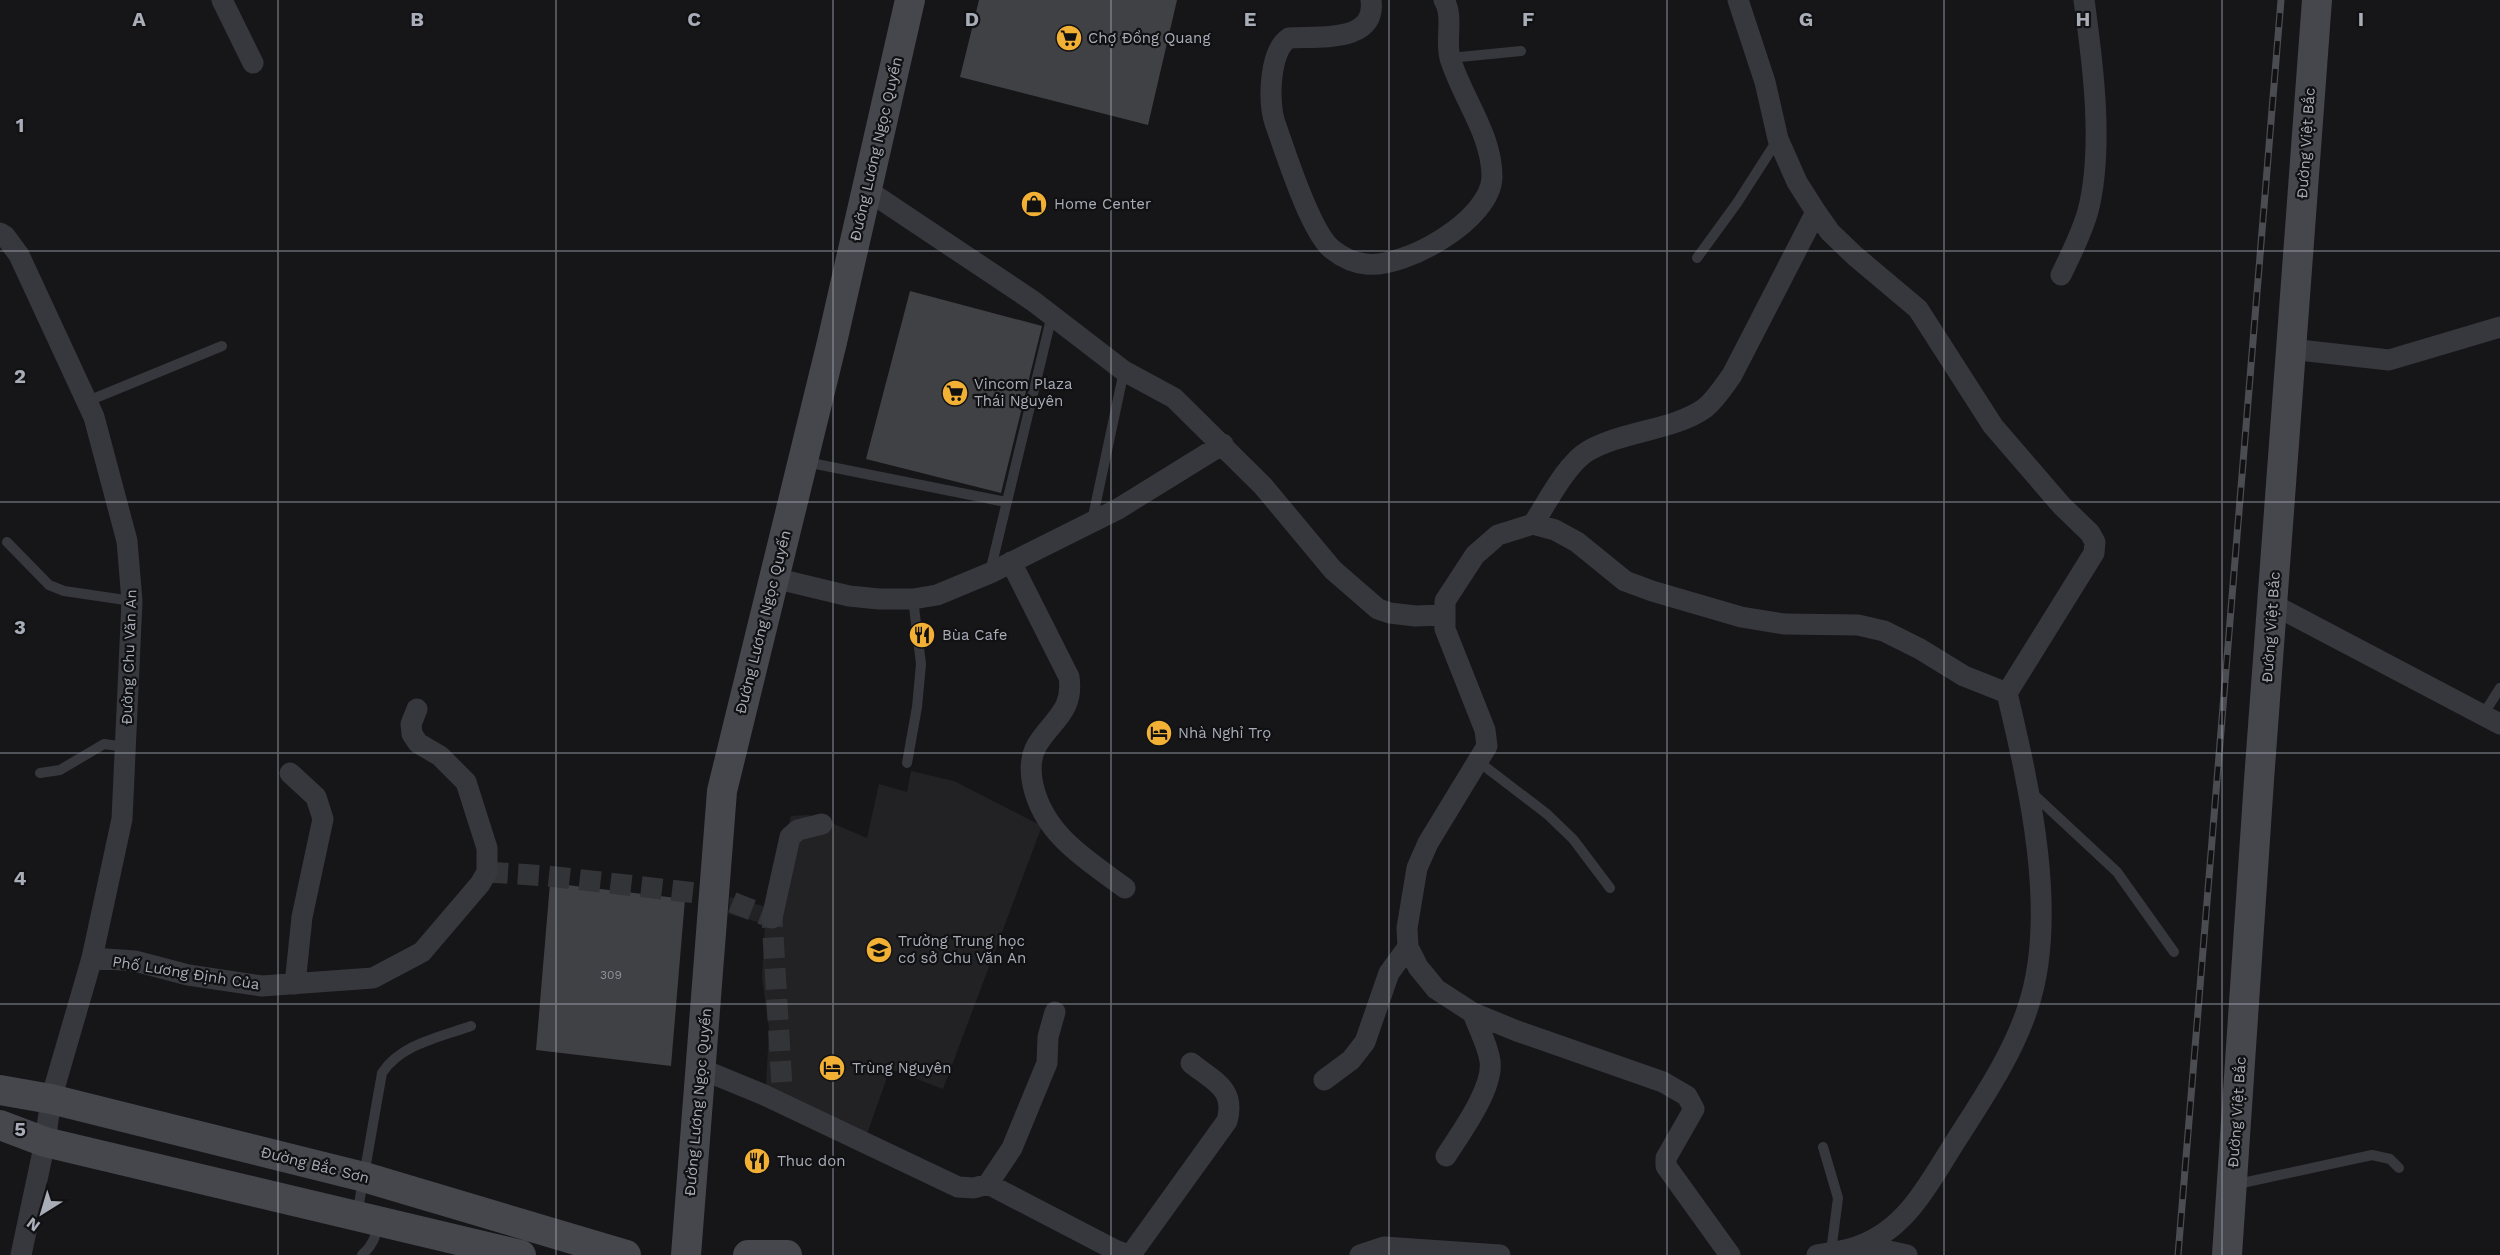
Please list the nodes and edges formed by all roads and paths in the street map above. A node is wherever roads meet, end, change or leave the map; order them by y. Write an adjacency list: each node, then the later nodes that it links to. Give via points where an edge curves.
1 (222, 0): 10 (street)
2 (910, 0): 12 (main road, Đường Lương Ngọc Quyến)
3 (1371, 0): 9 (street, via 1370,17 1353,33 1289,38 1283,42 1272,80 1271,111 1315,226 1330,248 1347,259 1366,264 1388,263 1455,230 1484,204 1492,177 1487,146)
4 (1444, 0): 9 (street)
5 (1738, 0): 11 (street, via 1765,82)
6 (2084, 0): 16 (street, via 2093,86 2094,183 2088,213)
7 (2317, 0): 20 (main road, Đường Việt Bắc)
8 (1521, 51): 9 (lane)
9 (1450, 58)
10 (253, 63)
11 (1778, 139): 13 (street); 15 (lane)
12 (867, 190): 17 (street); 24 (main road, Đường Lương Ngọc Quyến)
13 (1815, 212): 27 (street, via 1732,375 1713,400 1690,416 1588,451 1568,470); 37 (street, via 1855,256 1918,309 1994,426 2095,542 2094,553)
14 (0, 234): 22 (street, Đường Chu Văn An, via 19,255)
15 (1697, 258)
16 (2061, 275)
17 (1052, 315): 21 (street); 25 (lane)
18 (2500, 327): 20 (street, via 2389,360)
19 (222, 346): 22 (lane)
20 (2290, 349): 34 (main road, Đường Việt Bắc)
21 (1124, 371): 23 (street, via 1174,398); 26 (lane)
22 (88, 401): 33 (street, Đường Chu Văn An, via 127,541)
23 (1223, 444): 26 (street); 35 (street, via 1333,570 1362,597 1390,614)
24 (803, 461): 25 (lane); 31 (main road, Đường Lương Ngọc Quyến)
25 (1006, 502): 30 (lane)
26 (1092, 521): 29 (street)
27 (1533, 524): 35 (street, via 1498,535 1475,555 1445,601); 37 (street, via 1577,542 1625,581 1652,591 1752,619 1784,624 1858,625 1884,631 1964,676)
28 (7, 542): 33 (lane, via 49,585 64,591)
29 (1011, 562): 30 (street); 47 (street, via 1069,678 1071,692 1068,705 1037,746 1031,761 1036,801 1065,843)
30 (990, 573): 32 (street, via 937,595)
31 (774, 578): 32 (street, via 849,596); 58 (main road, Đường Lương Ngọc Quyến, via 722,791)
32 (913, 599): 42 (lane, via 921,664)
33 (132, 601): 40 (street, Đường Chu Văn An)
34 (2274, 605): 39 (street); 69 (main road, Đường Việt Bắc)
35 (1443, 615): 41 (street, via 1452,650 1485,730 1487,746)
36 (2500, 688): 39 (lane)
37 (2007, 693): 45 (street)
38 (417, 709): 53 (street, Phố Lương Định Của, via 411,724 418,743 440,756 466,782 487,848 487,872 422,952 373,978)
39 (2492, 720)
40 (126, 747): 43 (lane, via 104,744 60,770); 52 (street, Đường Chu Văn An, via 122,819)
41 (1479, 762): 48 (lane, via 1573,839); 50 (street, via 1428,843 1417,868 1407,928)
42 (907, 763)
43 (40, 773)
44 (290, 773): 53 (street, via 316,797 323,819 302,917)
45 (2030, 792): 51 (lane, via 2117,873); 71 (street, via 2042,923 2038,967 2028,1007 1990,1086 1924,1193 1908,1213)
46 (822, 824): 49 (street, via 798,830 790,837)
47 (1125, 888)
48 (1610, 888)
49 (772, 918)
50 (1408, 947): 55 (street, via 1436,989); 59 (street, via 1389,973 1365,1042 1351,1060)
51 (2174, 952)
52 (92, 958): 53 (street, Phố Lương Định Của, via 135,961 188,975 262,986); 61 (street, Đường Chu Văn An)
53 (295, 984)
54 (1055, 1012): 68 (street, via 1048,1037 1047,1063 1012,1148)
55 (1473, 1013): 65 (street, via 1490,1061 1489,1075 1480,1102); 82 (street, via 1663,1082 1687,1096 1694,1109 1666,1158 1666,1166)
56 (471, 1026): 67 (lane, via 410,1048 391,1060 382,1073)
57 (1191, 1063): 68 (street, via 1225,1090 1230,1108 1227,1121 1132,1252 1117,1251)
58 (701, 1069): 68 (street, via 958,1187); 77 (main road, Đường Lương Ngọc Quyến)
59 (1324, 1080)
60 (0, 1090): 61 (main road, Đường Bắc Sơn)
61 (51, 1099): 63 (street, Đường Chu Văn An); 67 (main road, Đường Bắc Sơn)
62 (0, 1125): 63 (main road)
63 (45, 1142): 70 (main road); 73 (street, Đường Chu Văn An)
64 (1823, 1147): 72 (lane, via 1838,1198)
65 (1446, 1156)
66 (2399, 1168): 69 (lane, via 2390,1159 2372,1155)
67 (364, 1176): 70 (lane); 76 (main road, Đường Bắc Sơn)
68 (988, 1184)
69 (2233, 1186): 84 (main road, Đường Việt Bắc)
70 (368, 1218): 74 (lane, via 376,1236); 75 (main road)
71 (1862, 1250): 72 (street); 83 (street)
72 (1824, 1253)
73 (21, 1255)
74 (362, 1255)
75 (521, 1255)
76 (626, 1255)
77 (686, 1255)
78 (748, 1255): 79 (main road)
79 (787, 1255)
80 (1360, 1255): 81 (street, via 1384,1247)
81 (1500, 1255)
82 (1730, 1255)
83 (1907, 1255)
84 (2227, 1255)

